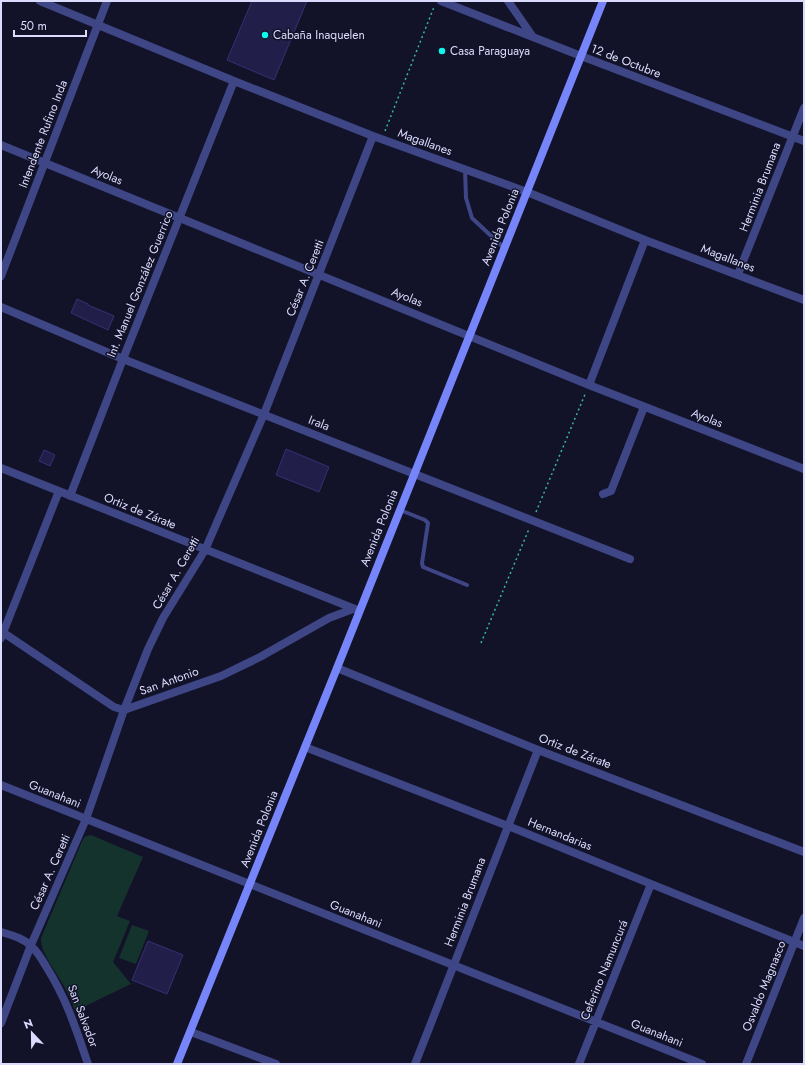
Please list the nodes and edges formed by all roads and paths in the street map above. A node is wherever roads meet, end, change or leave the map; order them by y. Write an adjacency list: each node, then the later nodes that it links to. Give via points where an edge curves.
1 (40, 1): 6 (street, Magallanes)
2 (107, 1): 6 (street, Intendente Rufino Inda)
3 (508, 1): 7 (street)
4 (603, 1): 8 (main road, Avenida Polonia)
5 (438, 4): 7 (street, 12 de Octubre); 13 (path)
6 (98, 24): 9 (street, Magallanes); 16 (street, Intendente Rufino Inda)
7 (533, 38): 8 (street, 12 de Octubre)
8 (581, 56): 12 (street, 12 de Octubre); 18 (main road, Avenida Polonia)
9 (234, 81): 11 (street, Magallanes); 19 (street, Int. Manuel González Guerrico)
10 (804, 108): 12 (street, Herminia Brumana)
11 (373, 136): 13 (street, Magallanes); 22 (street, César A. Ceretti)
12 (793, 136): 14 (street, 12 de Octubre); 23 (street, Herminia Brumana)
13 (382, 139): 17 (street, Magallanes)
14 (804, 141)
15 (1, 145): 16 (street, Ayolas)
16 (45, 162): 19 (street, Ayolas); 24 (street, Intendente Rufino Inda)
17 (465, 169): 18 (street, Magallanes); 21 (lane, via 466,198 472,218)
18 (527, 192): 20 (street, Magallanes); 21 (main road, Avenida Polonia)
19 (180, 218): 22 (street, Ayolas); 28 (street, Int. Manuel González Guerrico)
20 (644, 240): 23 (street, Magallanes); 29 (street)
21 (504, 248): 27 (main road, Avenida Polonia)
22 (319, 274): 27 (street, Ayolas); 31 (street, César A. Ceretti)
23 (738, 274): 25 (street, Magallanes)
24 (1, 276)
25 (804, 300)
26 (1, 307): 28 (street, Irala)
27 (469, 336): 29 (street, Ayolas); 34 (main road, Avenida Polonia)
28 (123, 359): 31 (street, Irala); 37 (street, Int. Manuel González Guerrico)
29 (589, 385): 30 (street, Ayolas)
30 (644, 407): 33 (street, Ayolas); 36 (street, via 611,491)
31 (264, 414): 34 (street, Irala); 39 (street, César A. Ceretti)
32 (1, 468): 35 (street, Ortiz de Zárate)
33 (804, 469)
34 (414, 473): 38 (main road, Avenida Polonia); 40 (street, Irala)
35 (59, 491): 37 (street, Ortiz de Zárate); 43 (street)
36 (603, 494)
37 (70, 496): 39 (street, Ortiz de Zárate)
38 (400, 510): 41 (lane, via 428,523 422,567); 42 (main road, Avenida Polonia)
39 (205, 550): 42 (street, Ortiz de Zárate); 45 (street, César A. Ceretti, via 163,618)
40 (630, 559)
41 (467, 585)
42 (356, 610): 44 (main road, Avenida Polonia); 45 (street, San Antonio, via 329,618 221,676)
43 (2, 634): 45 (street, via 114,707)
44 (338, 668): 46 (main road, Avenida Polonia); 47 (street, Ortiz de Zárate)
45 (124, 710): 49 (street, César A. Ceretti)
46 (305, 747): 50 (street, Hernandarias); 52 (main road, Avenida Polonia)
47 (538, 750): 50 (street, Herminia Brumana); 51 (street, Ortiz de Zárate)
48 (1, 785): 49 (street, Guanahani)
49 (86, 819): 52 (street, Guanahani); 57 (street, César A. Ceretti)
50 (508, 826): 53 (street, Hernandarias); 59 (street, Herminia Brumana)
51 (804, 852)
52 (250, 884): 59 (street, Guanahani); 62 (main road, Avenida Polonia)
53 (650, 884): 56 (street, Hernandarias); 60 (street, Ceferino Namuncurá)
54 (804, 918): 56 (street, Osvaldo Magnasco)
55 (1, 932): 57 (street, San Salvador)
56 (794, 942): 58 (street, Hernandarias); 69 (street, Osvaldo Magnasco)
57 (31, 945): 61 (street, César A. Ceretti); 63 (street, San Salvador, via 57,983 69,1008)
58 (804, 946)
59 (454, 965): 60 (street, Guanahani); 66 (street, Herminia Brumana)
60 (596, 1022): 67 (street, Ceferino Namuncurá); 68 (street, Guanahani)
61 (1, 1023)
62 (191, 1032): 64 (main road, Avenida Polonia); 65 (street)
63 (88, 1064)
64 (177, 1064)
65 (276, 1064)
66 (415, 1064)
67 (579, 1064)
68 (702, 1064)
69 (746, 1064)

